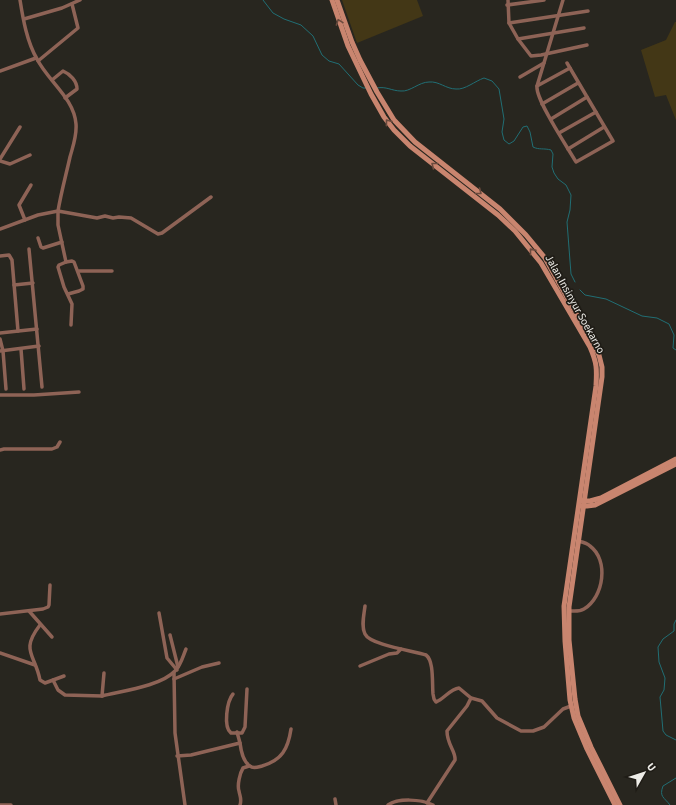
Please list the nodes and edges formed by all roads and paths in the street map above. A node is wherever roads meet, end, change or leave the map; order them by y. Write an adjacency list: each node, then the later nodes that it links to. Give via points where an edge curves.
1 (20, 0): 12 (street)
2 (80, 0): 8 (street)
3 (332, 0): 28 (main road, Jalan Insinyur Soekarno, one-way to 3, via 348,46)
4 (337, 0): 26 (main road, Jalan Insinyur Soekarno, via 352,42)
5 (508, 0): 9 (street)
6 (544, 0): 9 (street)
7 (563, 0): 11 (street)
8 (72, 4): 12 (street); 19 (street, via 78,28)
9 (507, 5): 13 (street)
10 (588, 11): 11 (street)
11 (558, 15): 13 (street); 15 (street)
12 (24, 19): 19 (street)
13 (509, 23): 16 (street)
14 (584, 28): 15 (street)
15 (552, 34): 16 (street); 18 (street)
16 (518, 39): 18 (street, via 531,56)
17 (587, 44): 18 (street)
18 (547, 53): 20 (street)
19 (37, 59): 23 (street); 25 (street)
20 (544, 63): 24 (street); 29 (street)
21 (567, 63): 22 (street)
22 (570, 68): 27 (street); 29 (street)
23 (0, 71)
24 (520, 77)
25 (52, 80): 31 (street); 31 (street, via 63,71 76,83 77,89)
26 (372, 81): 28 (main road); 53 (main road, Jalan Insinyur Soekarno, one-way to 53, via 394,120 404,131 515,223 545,258)
27 (578, 83): 30 (street); 32 (street)
28 (366, 84): 53 (main road, Jalan Insinyur Soekarno, one-way to 28, via 508,224 401,138 384,117)
29 (537, 86): 32 (street, via 536,92)
30 (587, 97): 33 (street); 34 (street)
31 (65, 98): 43 (street, via 75,119 76,136)
32 (542, 104): 34 (street)
33 (596, 112): 36 (street); 37 (street)
34 (551, 119): 37 (street)
35 (20, 127): 40 (street)
36 (604, 127): 38 (street); 38 (street, via 612,142 576,162)
37 (559, 133): 38 (street)
38 (568, 149)
39 (30, 155): 40 (street, via 10,164)
40 (0, 160)
41 (32, 185): 44 (street, via 19,205)
42 (211, 197): 43 (street, via 158,234 131,218 97,218)
43 (58, 211): 44 (street); 47 (street)
44 (25, 220): 45 (street)
45 (0, 229)
46 (38, 238): 47 (street, via 42,248)
47 (62, 242): 50 (street)
48 (29, 249): 54 (street)
49 (0, 256): 55 (street, via 10,256)
50 (66, 262): 51 (street, via 73,262); 56 (street, via 58,267)
51 (78, 271): 52 (street); 56 (street, via 83,287)
52 (112, 271)
53 (550, 274): 74 (main road, Jalan Insinyur Soekarno, via 590,346 597,369)
54 (33, 283): 55 (street); 58 (street)
55 (14, 285): 59 (street)
56 (68, 294): 57 (street, via 72,306)
57 (71, 325)
58 (37, 329): 59 (street); 62 (street)
59 (18, 331): 60 (street)
60 (0, 333)
61 (0, 339): 64 (street)
62 (39, 346): 63 (street); 65 (street)
63 (21, 349): 64 (street); 67 (street)
64 (1, 351): 66 (street)
65 (42, 387)
66 (6, 389)
67 (24, 389)
68 (79, 392): 69 (street)
69 (0, 395)
70 (60, 442): 71 (street, via 52,450)
71 (0, 450)
72 (676, 459): 74 (main road, via 601,498)
73 (676, 464): 74 (main road, via 591,506)
74 (581, 504): 75 (main road, Jalan Insinyur Soekarno); 100 (main road, Jalan Insinyur Soekarno, via 564,606)
75 (578, 541): 79 (main road, Jalan Insinyur Soekarno); 79 (street, via 590,546 597,554 601,562 602,579 587,607 578,612)
76 (50, 586): 78 (street, via 49,606)
77 (365, 606): 86 (street, via 363,628 366,637)
78 (29, 611): 80 (street); 82 (street)
79 (569, 611): 106 (main road, Jalan Insinyur Soekarno, via 569,640 578,716)
80 (0, 614)
81 (159, 614): 91 (street, via 167,658)
82 (40, 625): 84 (street); 89 (street, via 30,645 30,654)
83 (170, 635): 91 (street)
84 (52, 637)
85 (186, 649): 91 (street)
86 (401, 649): 90 (street); 99 (street, via 430,658 435,701 456,688)
87 (0, 653): 89 (street)
88 (218, 663): 94 (street)
89 (35, 665): 95 (street, via 43,683)
90 (360, 666)
91 (176, 670): 94 (street); 98 (street, via 147,685)
92 (104, 673): 98 (street)
93 (64, 676): 95 (street)
94 (174, 679): 104 (street)
95 (53, 680): 98 (street, via 58,690 65,695)
96 (247, 689): 102 (street, via 245,727 242,732)
97 (233, 694): 102 (street, via 228,705 227,723 229,732)
98 (102, 696)
99 (471, 698): 100 (street, via 482,701 497,718 521,731 533,731 544,727 563,709); 108 (street, via 447,731 448,741 456,760)
100 (572, 706): 106 (main road, Jalan Insinyur Soekarno, via 579,730)
101 (291, 729): 105 (street, via 288,744 279,758 256,768)
102 (237, 732): 103 (street)
103 (240, 743): 104 (street); 105 (street, via 242,755)
104 (177, 756): 111 (street)
105 (249, 766): 112 (street, via 241,771 238,786 242,800)
106 (604, 778): 116 (main road, Jalan Insinyur Soekarno); 117 (main road, Jalan Insinyur Soekarno)
107 (335, 799): 113 (street)
108 (427, 803): 114 (street, via 398,800); 115 (street)
109 (0, 804): 110 (street)
110 (11, 805)
111 (185, 805)
112 (240, 805)
113 (336, 805)
114 (388, 805)
115 (433, 805)
116 (615, 805)
117 (620, 805)

